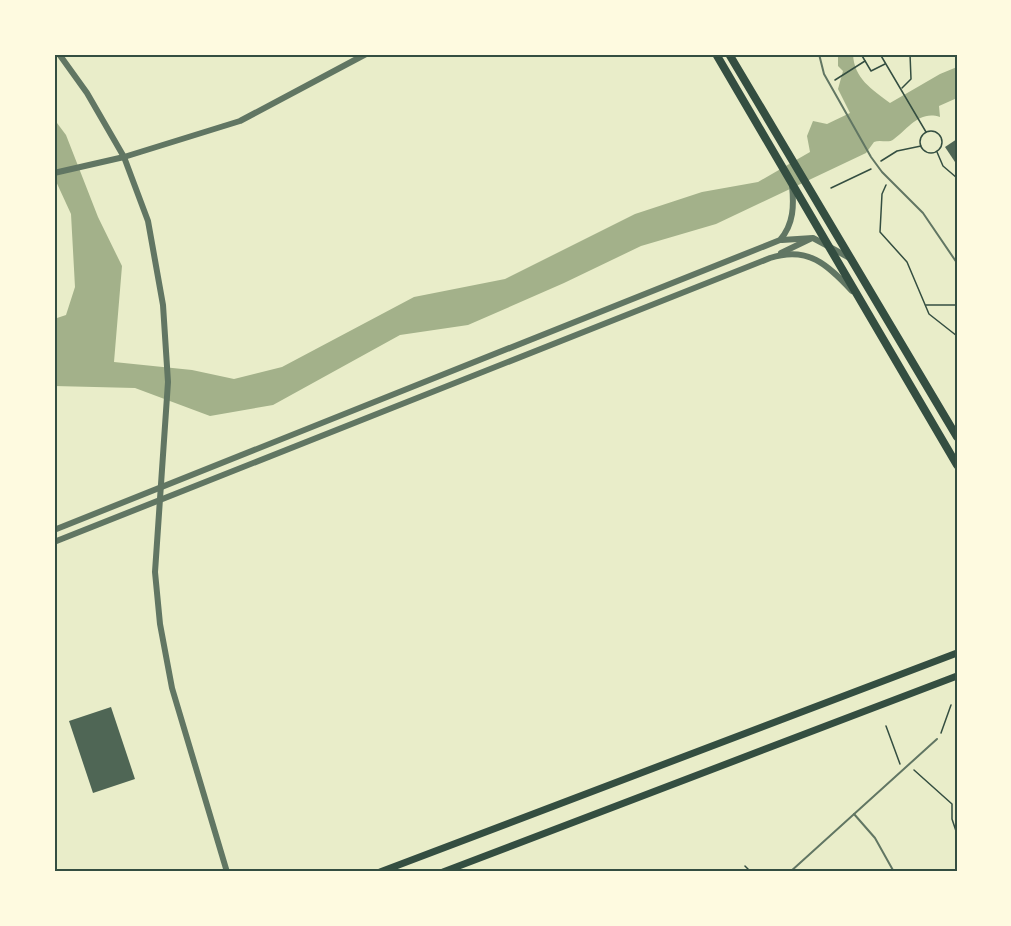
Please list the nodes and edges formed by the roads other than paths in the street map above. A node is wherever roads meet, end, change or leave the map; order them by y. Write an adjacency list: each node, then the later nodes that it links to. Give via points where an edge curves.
1 (59, 54): 6 (street)
2 (366, 54): 6 (street, via 240,121)
3 (716, 54): 8 (main road)
4 (729, 54): 9 (main road)
5 (819, 54): 16 (lane, via 824,74 871,157 923,213)
6 (124, 157): 7 (street); 20 (street, via 148,221 163,305 168,382)
7 (54, 173)
8 (791, 181): 10 (main road); 12 (street, via 794,209)
9 (832, 229): 10 (street); 14 (main road)
10 (822, 234): 11 (street); 13 (main road)
11 (813, 238): 12 (street); 13 (street); 15 (street)
12 (780, 240): 20 (street)
13 (828, 245): 14 (street); 17 (main road)
14 (848, 257): 18 (main road)
15 (770, 258): 17 (street, via 791,253 813,258 834,271); 21 (street)
16 (957, 262)
17 (859, 298): 19 (main road)
18 (957, 437)
19 (957, 465)
20 (159, 491): 21 (street); 22 (street)
21 (159, 502): 23 (street); 28 (street, via 155,572 160,624 172,688)
22 (54, 530)
23 (54, 542)
24 (957, 653): 29 (main road)
25 (957, 676): 30 (main road)
26 (937, 738): 27 (lane)
27 (854, 814): 31 (lane); 32 (lane, via 875,838)
28 (227, 872)
29 (380, 872)
30 (443, 872)
31 (790, 872)
32 (894, 872)

